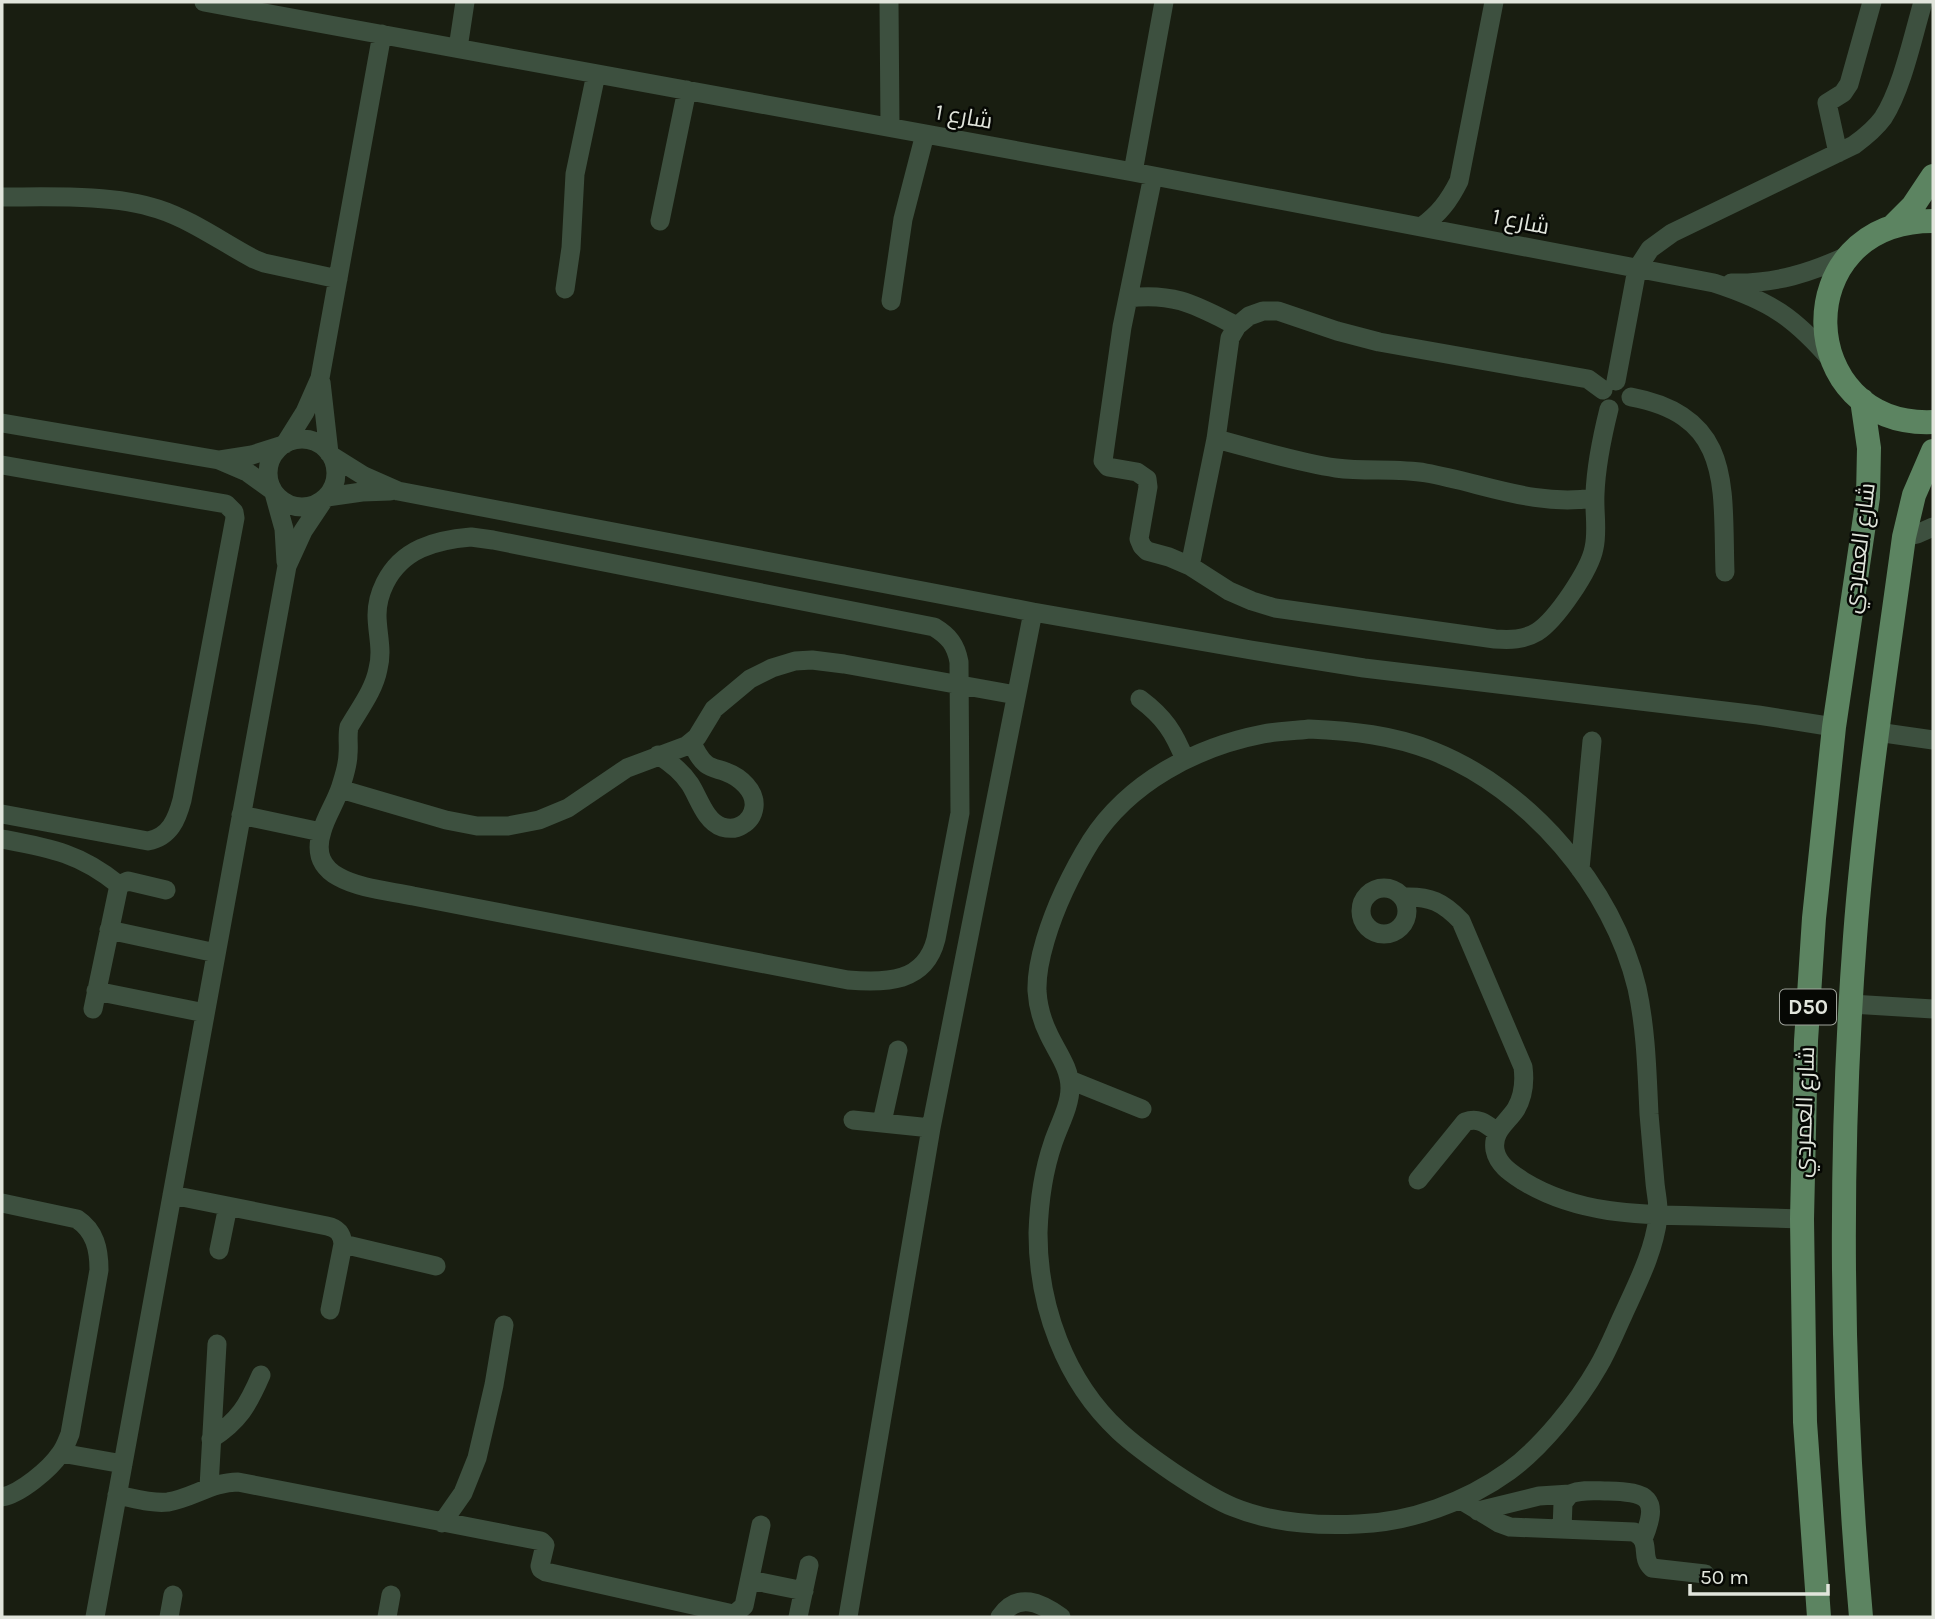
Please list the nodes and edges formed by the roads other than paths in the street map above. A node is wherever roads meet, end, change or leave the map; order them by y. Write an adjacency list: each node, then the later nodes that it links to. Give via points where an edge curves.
1 (204, 2): 8 (street, شارع 1)
2 (465, 2): 9 (street)
3 (889, 2): 12 (street)
4 (1164, 2): 15 (street)
5 (1494, 2): 21 (street, via 1460,181 1437,215)
6 (1872, 2): 14 (street, via 1849,84 1827,103)
7 (1923, 2): 14 (street, via 1891,104 1869,134)
8 (382, 34): 9 (street, شارع 1); 24 (street)
9 (457, 48): 10 (street, شارع 1)
10 (596, 74): 11 (street, شارع 1); 26 (street, via 575,174)
11 (687, 90): 12 (street, شارع 1); 18 (street)
12 (890, 127): 13 (street, شارع 1)
13 (925, 134): 15 (street, شارع 1); 28 (street, via 903,219)
14 (1838, 153): 23 (street, via 1672,233 1650,249)
15 (1143, 174): 21 (street, شارع 1); 27 (street)
16 (1933, 176): 20 (main road)
17 (2, 197): 24 (street, via 98,199 157,208 264,263)
18 (660, 221)
19 (1933, 221): 20 (main road)
20 (1893, 226): 22 (main road)
21 (1421, 227): 23 (street, شارع 1)
22 (1851, 254): 25 (street, شارع 1, via 1785,279); 30 (main road, via 1834,278 1826,305 1825,334)
23 (1637, 268): 25 (street, شارع 1); 32 (street)
24 (338, 279): 31 (street)
25 (1714, 283): 30 (street, شارع 1, via 1780,312 1809,334)
26 (565, 289)
27 (1128, 298): 29 (street, via 1168,297); 51 (street, via 1103,461 1108,467 1137,472 1147,479 1139,539 1142,546)
28 (891, 301)
29 (1237, 326): 32 (street, via 1249,316 1278,311 1379,342); 38 (street, via 1230,338)
30 (1832, 361): 34 (main road)
31 (320, 378): 39 (street); 41 (street)
32 (1610, 385): 33 (street, via 1627,386); 35 (street, via 1602,400)
33 (1631, 397): 35 (street, via 1626,407); 52 (street, via 1672,409 1704,436 1713,452 1722,485)
34 (1862, 400): 36 (main road, via 1906,421); 57 (main road, شارع العمردي / D50, via 1869,449 1868,497)
35 (1609, 409): 47 (street)
36 (1933, 422)
37 (2, 423): 42 (street)
38 (1216, 439): 47 (street, via 1318,465 1425,473 1541,499); 51 (street)
39 (284, 444): 41 (street, via 304,439); 42 (street); 44 (street, via 269,466)
40 (1933, 451): 49 (main road, شارع العمردي / D50, via 1914,495)
41 (330, 455): 45 (street); 46 (street, via 335,482)
42 (219, 460): 44 (street, via 247,472)
43 (2, 464): 65 (street, via 226,504 235,517 182,800 170,829 148,841)
44 (273, 491): 46 (street, via 298,507); 50 (street, via 284,529)
45 (398, 491): 46 (street); 53 (street)
46 (326, 498): 50 (street, via 303,531)
47 (1594, 498): 51 (street, via 1596,537 1585,573 1547,625 1523,638 1495,639 1276,608 1229,592)
48 (1933, 527): 49 (street)
49 (1905, 537): 58 (main road, شارع العمردي / D50)
50 (287, 566): 66 (street)
51 (1190, 566)
52 (1725, 572)
53 (1033, 612): 55 (street); 57 (street, via 1364,668)
54 (960, 685): 55 (street); 60 (street, via 830,662 795,662 750,679 714,709); 64 (street, via 957,651 952,640 934,627 493,540 448,539 406,556 380,592 379,668 349,727 348,760); 67 (street, via 960,813 943,902 932,953 914,973 901,978 848,980 342,881 322,860)
55 (1016, 695): 83 (street)
56 (1140, 699): 63 (street, via 1168,724)
57 (1834, 727): 90 (main road, شارع العمردي / D50, via 1814,918)
58 (1877, 732): 59 (street); 75 (main road, شارع العمردي / D50)
59 (1933, 740)
60 (692, 741): 62 (street); 62 (street, via 706,764 735,776 751,791 753,812 738,827 717,825 690,783)
61 (1592, 741): 69 (street)
62 (659, 755): 64 (street, via 627,768 568,808 508,826 456,822)
63 (1185, 760): 69 (street, via 1266,733 1309,729 1394,738 1473,770 1508,794 1540,822); 79 (street, via 1150,780 1119,806 1093,838 1059,901 1037,983 1038,1008)
64 (340, 789): 67 (street)
65 (2, 814)
66 (241, 816): 67 (street); 74 (street)
67 (321, 832)
68 (2, 839): 70 (street, via 81,859)
69 (1580, 869): 89 (street, via 1615,925 1636,986)
70 (119, 885): 71 (street, via 128,881); 73 (street)
71 (166, 890)
72 (1404, 897): 84 (street, via 1436,901 1461,921 1523,1067 1522,1096)
73 (109, 930): 74 (street); 77 (street, via 94,1000)
74 (216, 953): 77 (street)
75 (1851, 1004): 76 (street); 125 (main road, شارع العمردي / D50, via 1844,1190 1848,1422)
76 (1933, 1009)
77 (205, 1013): 86 (street)
78 (898, 1050): 82 (street)
79 (1070, 1080): 80 (street); 105 (street, via 1069,1100 1043,1179 1040,1268 1048,1313 1064,1356 1088,1395 1118,1430 1192,1485 1233,1507 1270,1518 1318,1525 1367,1524 1415,1516)
80 (1142, 1108)
81 (853, 1120): 82 (street)
82 (883, 1122): 83 (street)
83 (931, 1128): 121 (street)
84 (1497, 1132): 85 (street, via 1479,1120 1465,1122); 89 (street, via 1498,1160 1536,1188 1582,1206)
85 (1418, 1180)
86 (172, 1195): 88 (street); 100 (street)
87 (2, 1203): 99 (street, via 77,1219 93,1234 98,1253 98,1279 70,1434)
88 (228, 1206): 91 (street, via 333,1227); 92 (street)
89 (1658, 1216): 90 (street); 105 (street, via 1647,1264 1599,1365 1574,1403 1511,1470)
90 (1802, 1219): 124 (main road, شارع العمردي / D50, via 1805,1422)
91 (343, 1244): 93 (street); 94 (street)
92 (219, 1250)
93 (436, 1266)
94 (330, 1310)
95 (504, 1325): 107 (street, via 477,1458 463,1493)
96 (217, 1344): 98 (street)
97 (261, 1375): 98 (street, via 250,1402 227,1429)
98 (211, 1439): 101 (street)
99 (61, 1453): 100 (street); 104 (street, via 20,1490)
100 (123, 1464): 103 (street)
101 (209, 1487): 103 (street, via 169,1502); 107 (street, via 238,1482)
102 (1570, 1493): 106 (street); 109 (street, via 1563,1503); 110 (street, via 1634,1492 1642,1496 1652,1514)
103 (117, 1495): 117 (street)
104 (2, 1497)
105 (1461, 1500): 106 (street)
106 (1478, 1511): 109 (street, via 1510,1527)
107 (442, 1522): 113 (street, via 541,1541 540,1566 546,1572 728,1613 744,1606)
108 (761, 1525): 113 (street)
109 (1562, 1529): 110 (street, via 1634,1532)
110 (1643, 1539): 112 (street, via 1646,1561 1652,1568)
111 (809, 1565): 114 (street)
112 (1705, 1574)
113 (750, 1580): 114 (street)
114 (804, 1591): 120 (street)
115 (173, 1595): 118 (street)
116 (391, 1595): 119 (street)
117 (95, 1617)
118 (169, 1617)
119 (387, 1617)
120 (798, 1617)
121 (848, 1617)
122 (1000, 1617): 123 (street, via 1022,1602 1043,1605)
123 (1061, 1617)
124 (1819, 1617)
125 (1861, 1617)

